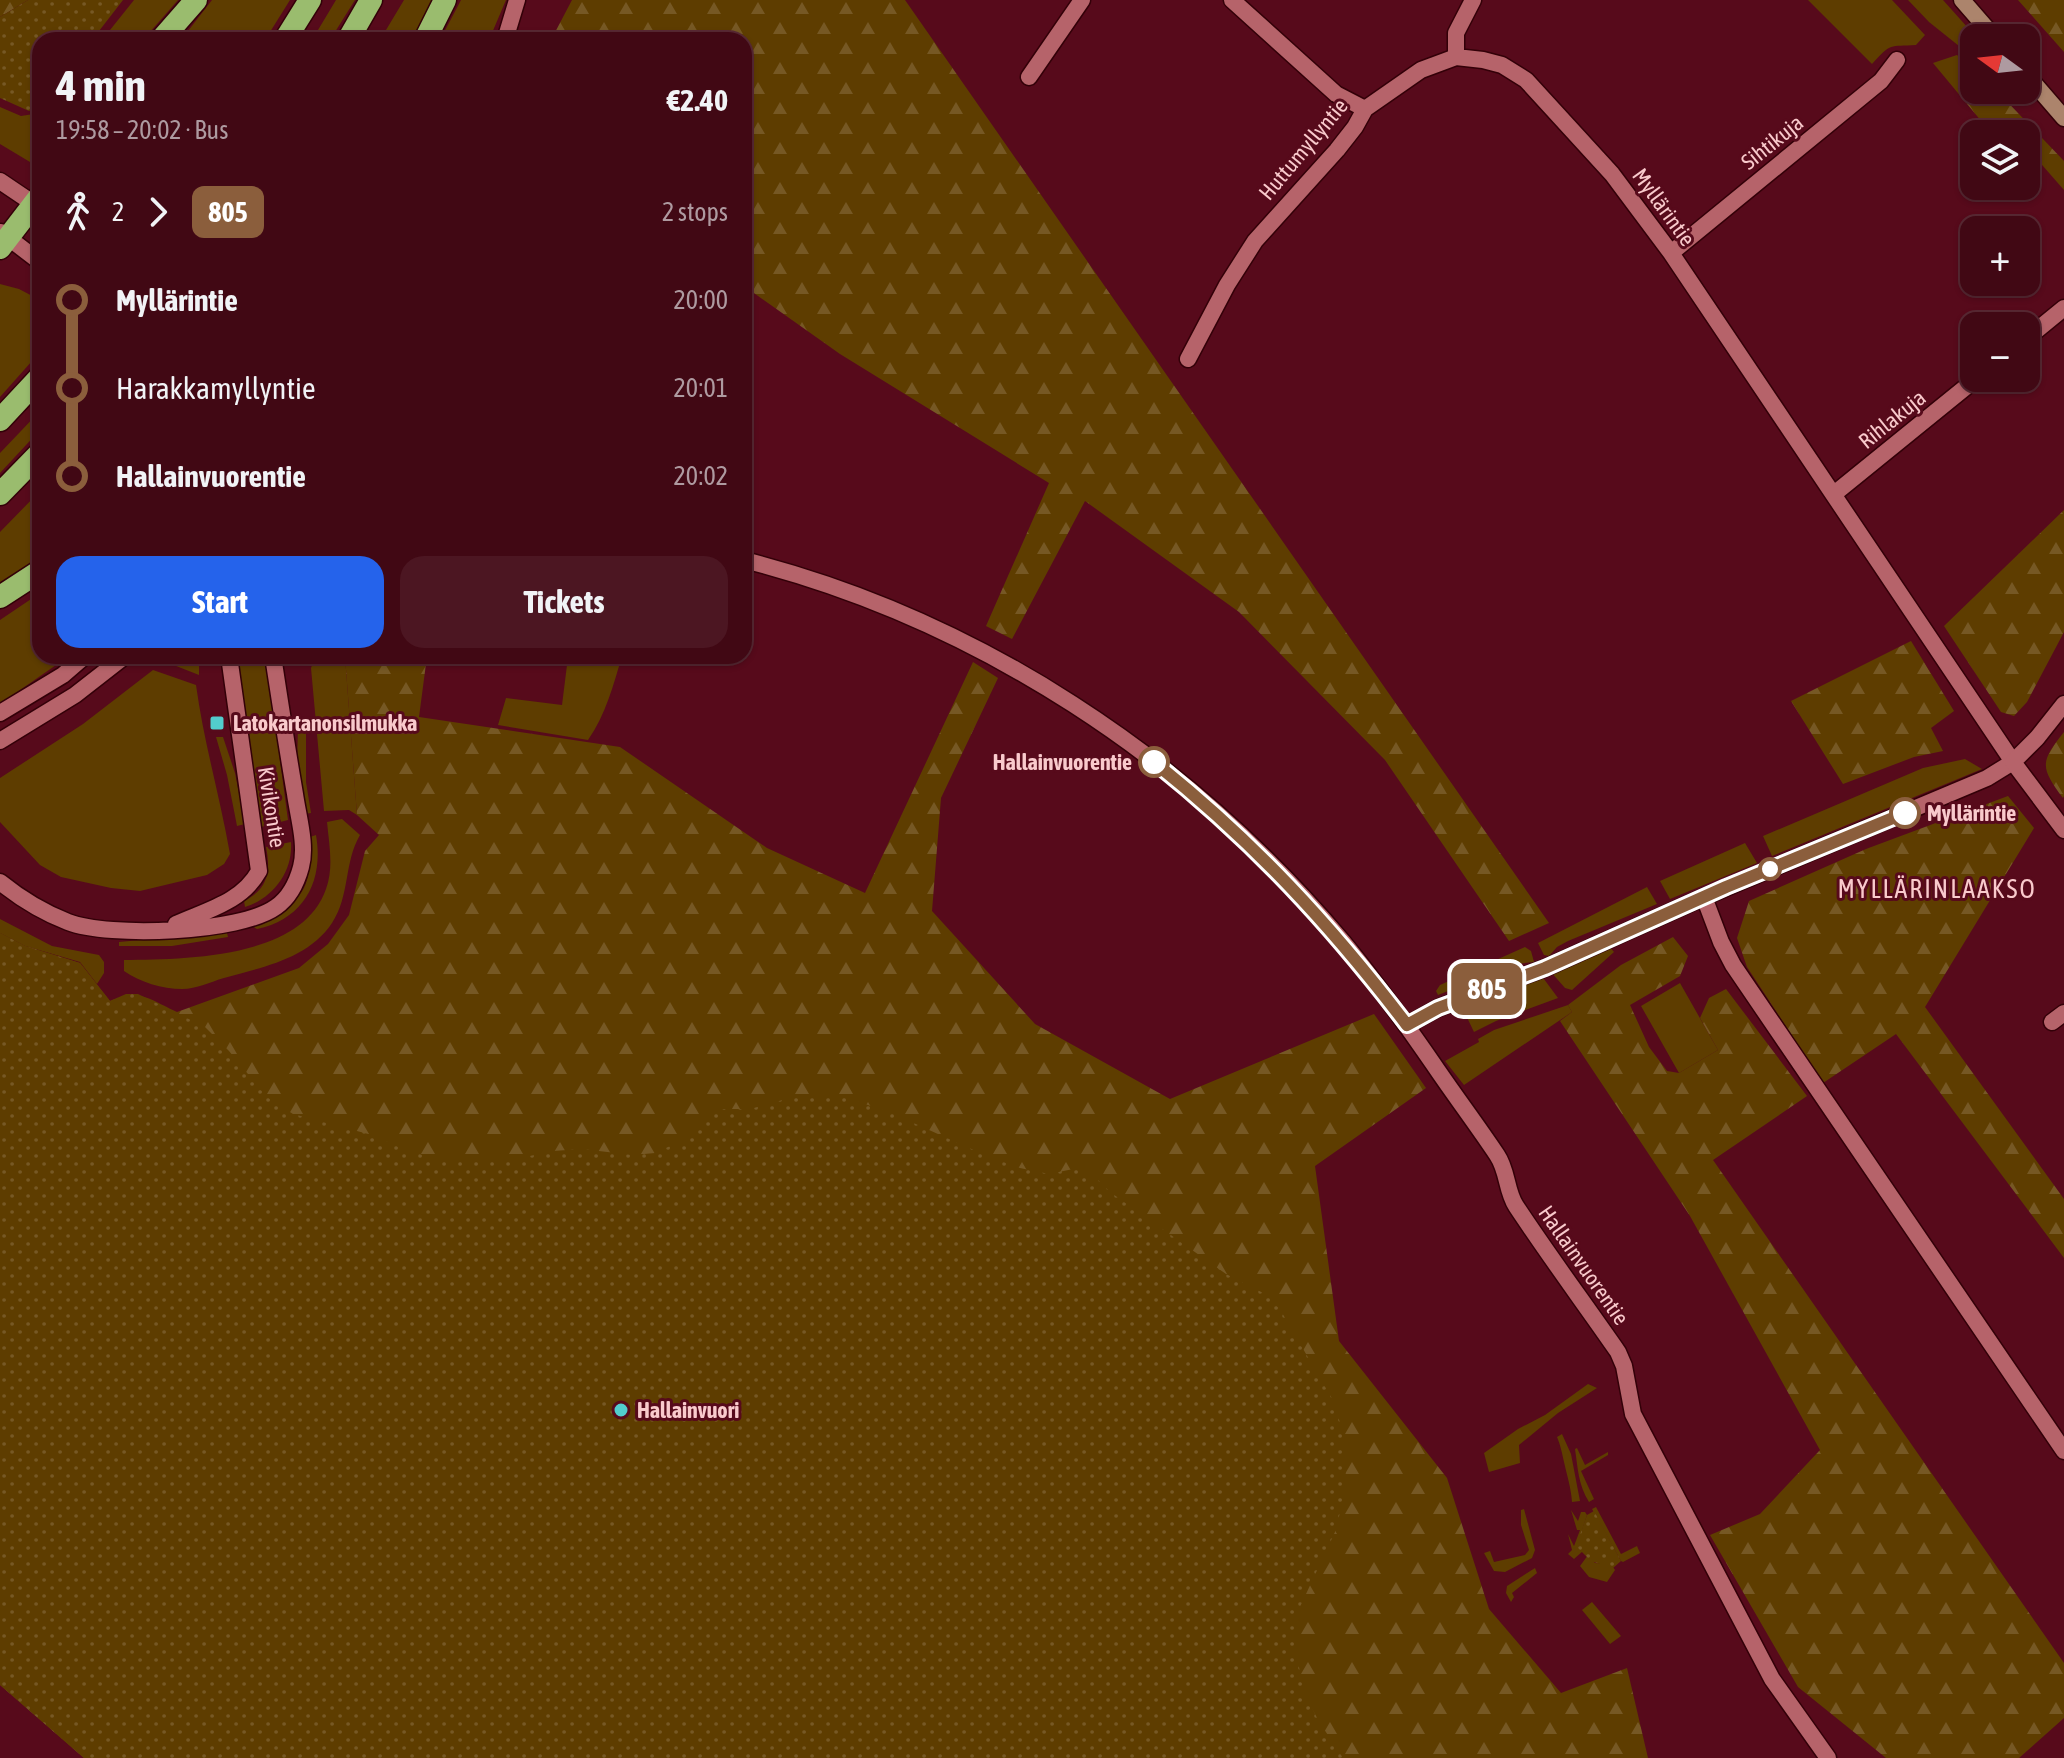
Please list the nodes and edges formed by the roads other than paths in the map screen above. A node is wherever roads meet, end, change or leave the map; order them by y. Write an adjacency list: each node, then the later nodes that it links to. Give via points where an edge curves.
1 (196, 0): 11 (highway)
2 (310, 0): 12 (highway)
3 (371, 0): 13 (highway)
4 (445, 0): 14 (highway)
5 (517, 0): 15 (street)
6 (1082, 0): 18 (street)
7 (1232, 0): 20 (street, via 1336,94)
8 (1473, 0): 16 (street, via 1456,33)
9 (1962, 0): 10 (main road)
10 (1983, 24)
11 (168, 32)
12 (290, 32)
13 (353, 32)
14 (429, 32)
15 (507, 32)
16 (1456, 57): 20 (street, Huttumyllyntie, via 1421,70); 26 (street, Myllärintie, via 1502,65 1526,80 1612,174)
17 (1897, 60): 26 (street, Sihtikuja, via 1881,81)
18 (1029, 77)
19 (2040, 90): 21 (main road)
20 (1365, 109): 30 (street, Huttumyllyntie, via 1337,150 1255,241)
21 (2064, 118)
22 (0, 181): 23 (street)
23 (32, 200)
24 (32, 209): 25 (highway)
25 (3, 239): 27 (street)
26 (1671, 253): 36 (street, Myllärintie)
27 (32, 257)
28 (2064, 308): 29 (street)
29 (2040, 328)
30 (1188, 359)
31 (32, 386): 33 (highway)
32 (1960, 392): 36 (street, Rihlakuja)
33 (0, 420)
34 (32, 461): 35 (highway)
35 (0, 494)
36 (1834, 494): 47 (street, Myllärintie)
37 (752, 563): 52 (street, Hallainvuorentie, via 852,594 961,639 1120,736 1191,791 1273,868 1342,942)
38 (32, 574): 39 (highway)
39 (8, 592)
40 (76, 664): 45 (street)
41 (115, 664): 46 (street)
42 (230, 664): 51 (street, Kivikontie, via 259,871 250,887 234,898)
43 (274, 664): 51 (street, Kivikontie, via 301,833 302,863 293,889 276,908 239,922)
44 (2064, 704): 47 (street)
45 (0, 713)
46 (0, 741)
47 (2013, 762): 48 (street, Myllärintie); 50 (street, via 1987,778)
48 (2064, 830)
49 (0, 882): 51 (street, via 29,905 70,923 116,932)
50 (1704, 897): 52 (street); 53 (street, via 1733,965)
51 (160, 931)
52 (1407, 1025): 54 (street, Hallainvuorentie, via 1501,1161 1515,1204 1618,1352 1633,1414 1772,1679)
53 (2064, 1451)
54 (1828, 1758)

